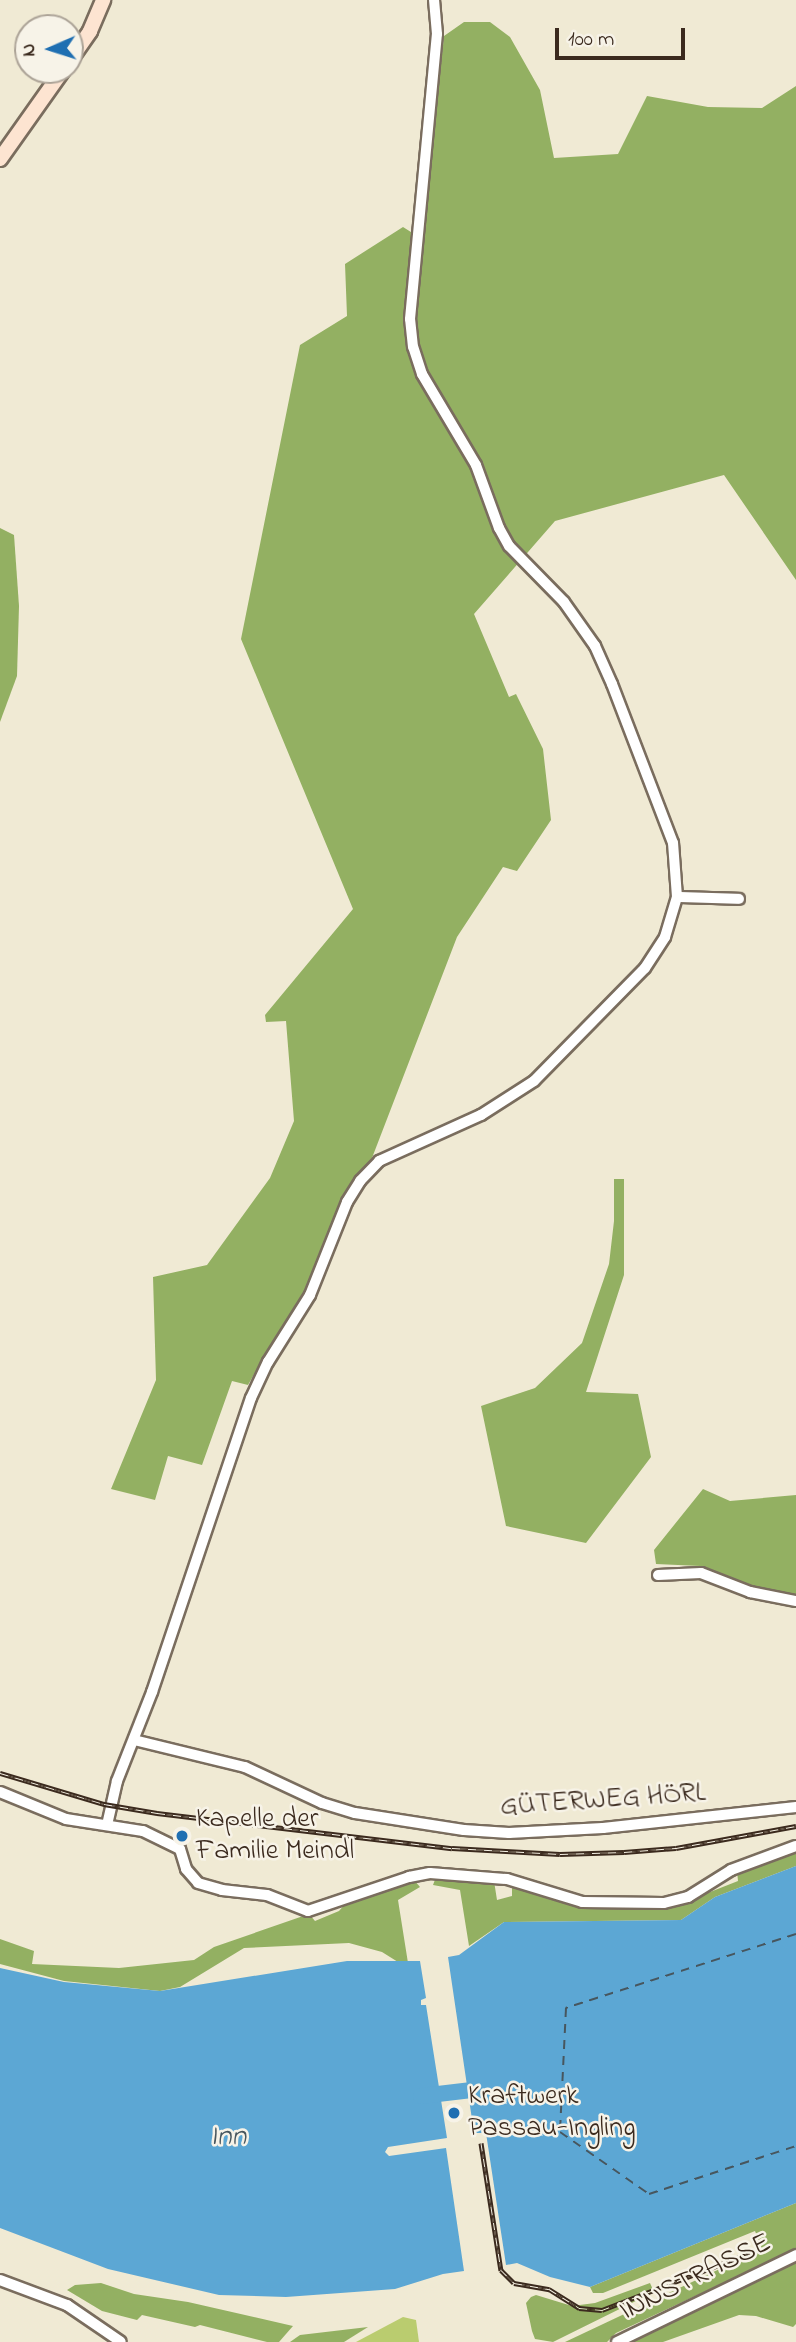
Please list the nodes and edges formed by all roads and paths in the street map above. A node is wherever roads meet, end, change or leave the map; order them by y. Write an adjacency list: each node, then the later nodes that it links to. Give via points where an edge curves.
1 (103, 0): 3 (street)
2 (434, 0): 6 (street, via 437,34 410,319 413,347 422,374 476,465 509,547 564,603 595,646 673,843)
3 (84, 40)
4 (53, 84): 5 (street)
5 (0, 159)
6 (677, 897): 7 (street); 10 (street, via 665,937 645,968 534,1081 481,1115 379,1161 360,1181 310,1295 251,1398)
7 (739, 899)
8 (658, 1576): 9 (street, via 701,1573 750,1592)
9 (796, 1601)
10 (134, 1740): 12 (street, GÜTERWEG HÖRL, via 245,1767 355,1813 464,1830 509,1833 603,1828); 13 (street, via 117,1781)
11 (0, 1792): 13 (street, via 65,1819)
12 (796, 1807)
13 (107, 1825): 14 (street, via 143,1831 175,1845 198,1883 267,1895 308,1911 430,1874 507,1879 582,1902 664,1903 688,1897 742,1866)
14 (796, 1846)
15 (796, 2255): 18 (street, INNSTRASSE)
16 (0, 2280): 17 (street, via 67,2305)
17 (121, 2342)
18 (617, 2342)

